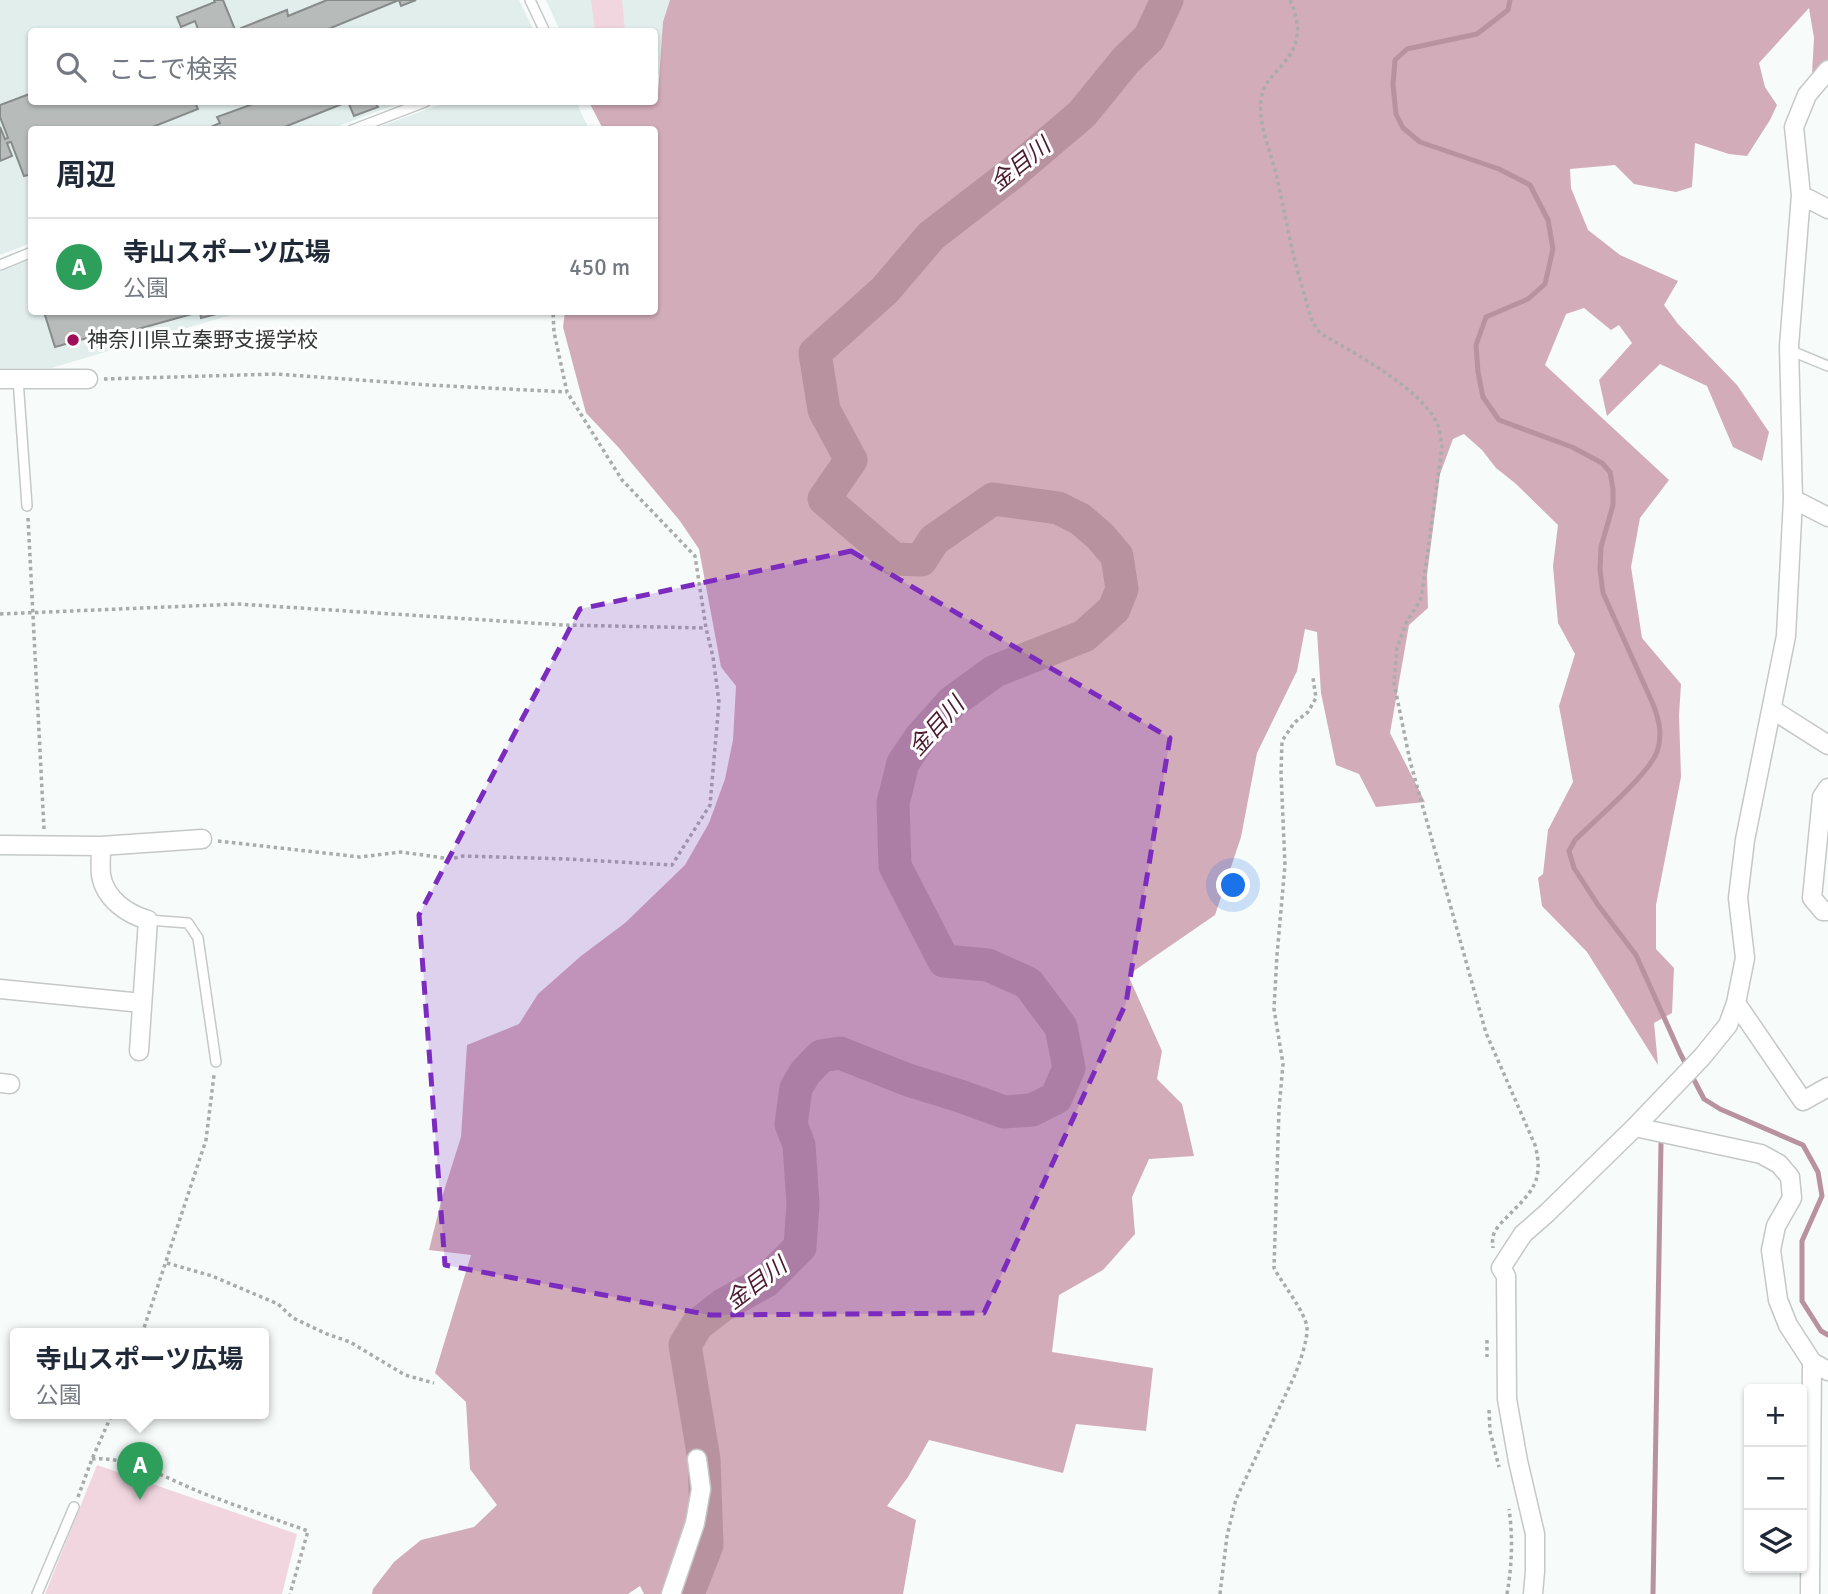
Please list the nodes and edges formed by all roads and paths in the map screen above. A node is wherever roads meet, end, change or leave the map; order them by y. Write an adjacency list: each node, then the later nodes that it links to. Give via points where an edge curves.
1 (530, 0): 3 (lane)
2 (1290, 0): 41 (path, via 1298,33 1295,47 1268,80 1261,100 1262,124 1313,324 1420,400 1438,425 1442,447 1422,593 1397,648 1394,683 1410,761 1486,1033 1538,1158 1531,1193 1493,1236)
3 (543, 28)
4 (1828, 70): 7 (street, via 1807,95 1794,127)
5 (417, 105): 6 (lane)
6 (362, 126)
7 (1801, 195): 8 (street); 12 (street)
8 (1828, 209)
9 (28, 254): 10 (lane)
10 (0, 265)
11 (553, 315): 16 (path)
12 (1789, 350): 13 (lane); 17 (street)
13 (1828, 366)
14 (9, 379): 15 (street); 18 (lane)
15 (88, 379): 16 (path, via 277,374)
16 (567, 392): 22 (path, via 622,480 695,556)
17 (1793, 499): 19 (street); 24 (street, via 1787,636)
18 (27, 506): 21 (path)
19 (1828, 517)
20 (0, 614): 21 (path)
21 (33, 614): 22 (path, via 238,604 563,625); 29 (path)
22 (706, 628): 27 (path, via 719,702 710,806 672,865 451,859 401,852 360,857)
23 (1312, 678): 52 (path, via 1316,698 1282,741 1285,865 1274,1009 1283,1064 1274,1268 1307,1327 1294,1377 1236,1499)
24 (1773, 710): 25 (street); 35 (street, via 1753,798 1738,898 1745,958)
25 (1828, 745)
26 (1828, 788): 31 (street, via 1822,797 1812,898)
27 (202, 839): 30 (street)
28 (0, 845): 29 (street)
29 (45, 846): 30 (street)
30 (101, 846): 32 (street, via 101,875 113,900)
31 (1828, 911)
32 (148, 920): 34 (street); 37 (lane, via 188,923 198,938)
33 (0, 989): 34 (street)
34 (142, 1003): 36 (street)
35 (1736, 1003): 38 (street, via 1804,1101); 39 (street, via 1728,1025 1702,1057)
36 (139, 1051)
37 (216, 1062): 40 (path, via 206,1140)
38 (1828, 1087)
39 (1634, 1127): 41 (street, via 1523,1234); 43 (street, via 1761,1154 1790,1177 1792,1198 1776,1226 1771,1250 1778,1300 1788,1325)
40 (167, 1263): 42 (path); 44 (path, via 278,1304 293,1318 350,1342 405,1375)
41 (1501, 1268): 53 (street, via 1506,1276 1507,1399 1535,1534)
42 (144, 1328)
43 (1820, 1367): 54 (street)
44 (434, 1383)
45 (109, 1419): 46 (path)
46 (92, 1459): 48 (path); 50 (path, via 131,1464 308,1531)
47 (697, 1459): 51 (street, via 701,1489 695,1523)
48 (74, 1507): 49 (lane)
49 (37, 1594)
50 (290, 1594)
51 (671, 1594)
52 (1220, 1594)
53 (1533, 1594)
54 (1810, 1594)

